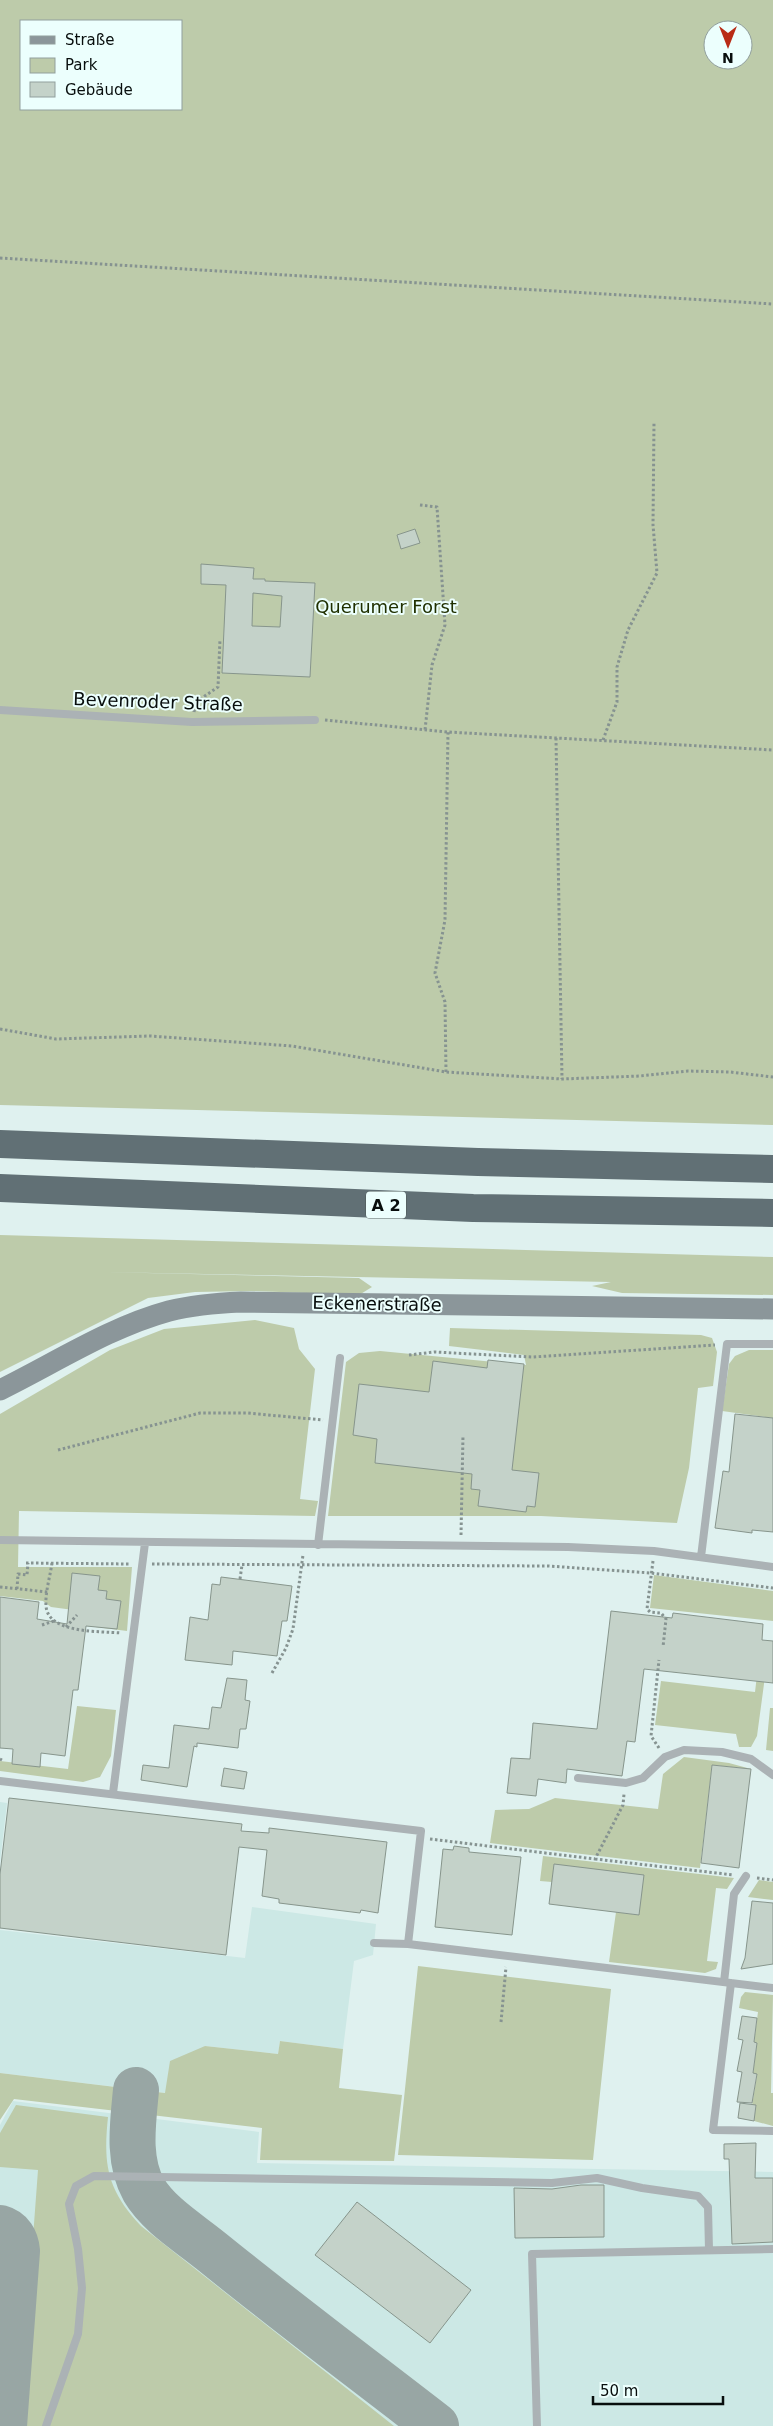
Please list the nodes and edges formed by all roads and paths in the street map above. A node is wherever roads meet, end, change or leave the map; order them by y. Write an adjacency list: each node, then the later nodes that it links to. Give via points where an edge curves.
1 (0, 258): 2 (path)
2 (773, 304)
3 (654, 422): 12 (path, via 653,525 657,573 628,630 617,667 617,702)
4 (420, 505): 9 (path, via 437,507 445,625 432,665)
5 (220, 639): 8 (path, via 218,687 196,702)
6 (0, 710): 8 (lane, Bevenroder Straße)
7 (315, 720): 8 (lane, Bevenroder Straße); 9 (path)
8 (192, 722)
9 (425, 730): 10 (path)
10 (448, 732): 11 (path); 15 (path, via 445,920 435,972 445,1002)
11 (556, 738): 12 (path); 17 (path)
12 (603, 740): 13 (path)
13 (773, 750)
14 (0, 1029): 15 (path, via 56,1039 150,1036 292,1046)
15 (446, 1072): 17 (path)
16 (773, 1077): 17 (path, via 688,1071)
17 (562, 1079)
18 (0, 1144): 20 (highway)
19 (773, 1151): 20 (highway)
20 (676, 1168): 21 (highway)
21 (773, 1169)
22 (0, 1188): 23 (highway, A 2, via 473,1208)
23 (773, 1213)
24 (773, 1309): 29 (main road, Eckenerstraße, via 203,1304 131,1323)
25 (727, 1344): 26 (lane); 27 (path, via 534,1357 434,1352); 39 (lane)
26 (773, 1344)
27 (409, 1355)
28 (340, 1358): 30 (lane)
29 (0, 1390)
30 (333, 1422): 32 (path, via 247,1413 200,1413); 36 (lane)
31 (463, 1435): 37 (path)
32 (58, 1450)
33 (0, 1540): 34 (lane)
34 (145, 1543): 35 (lane); 41 (lane)
35 (304, 1545): 36 (lane); 43 (path)
36 (318, 1545): 37 (lane)
37 (460, 1545): 38 (lane); 44 (path)
38 (654, 1551): 39 (lane); 46 (path)
39 (701, 1556): 45 (lane)
40 (52, 1564): 41 (path); 50 (path, via 27,1563 28,1575 18,1574); 51 (path)
41 (142, 1564): 42 (path); 56 (lane)
42 (242, 1566): 43 (path); 47 (path)
43 (302, 1566): 44 (path); 59 (path, via 293,1629)
44 (461, 1566): 46 (path, via 558,1567)
45 (773, 1566)
46 (651, 1573): 49 (path); 57 (path, via 647,1609 661,1613 666,1619)
47 (240, 1579)
48 (0, 1587): 50 (path)
49 (773, 1588)
50 (17, 1589): 51 (path)
51 (48, 1592): 53 (path, via 46,1608)
52 (77, 1615): 55 (path)
53 (54, 1620): 54 (path); 55 (path)
54 (42, 1625)
55 (65, 1627): 56 (path)
56 (134, 1634): 65 (lane)
57 (663, 1648)
58 (659, 1660): 60 (path, via 651,1736)
59 (272, 1673)
60 (665, 1757): 61 (lane, via 684,1750 722,1752 751,1759); 64 (lane, via 643,1778)
61 (773, 1776)
62 (578, 1778): 64 (lane)
63 (0, 1781): 65 (lane)
64 (626, 1783): 67 (path, via 623,1805)
65 (112, 1793): 66 (lane, via 421,1831)
66 (420, 1838): 67 (path); 71 (lane)
67 (595, 1859): 68 (path)
68 (746, 1876): 69 (path); 73 (lane, via 734,1894)
69 (773, 1880)
70 (374, 1943): 71 (lane)
71 (408, 1944): 72 (lane)
72 (508, 1956): 73 (lane); 75 (path)
73 (727, 1982): 74 (lane); 76 (lane, via 713,2130)
74 (773, 1988)
75 (501, 2022)
76 (773, 2131)
77 (773, 2249): 78 (lane)
78 (709, 2250): 79 (lane, via 708,2206 698,2196 597,2178 552,2183 94,2176 76,2186 69,2204 82,2288 80,2316 78,2334); 80 (lane, via 532,2254)
79 (46, 2426)
80 (537, 2426)

